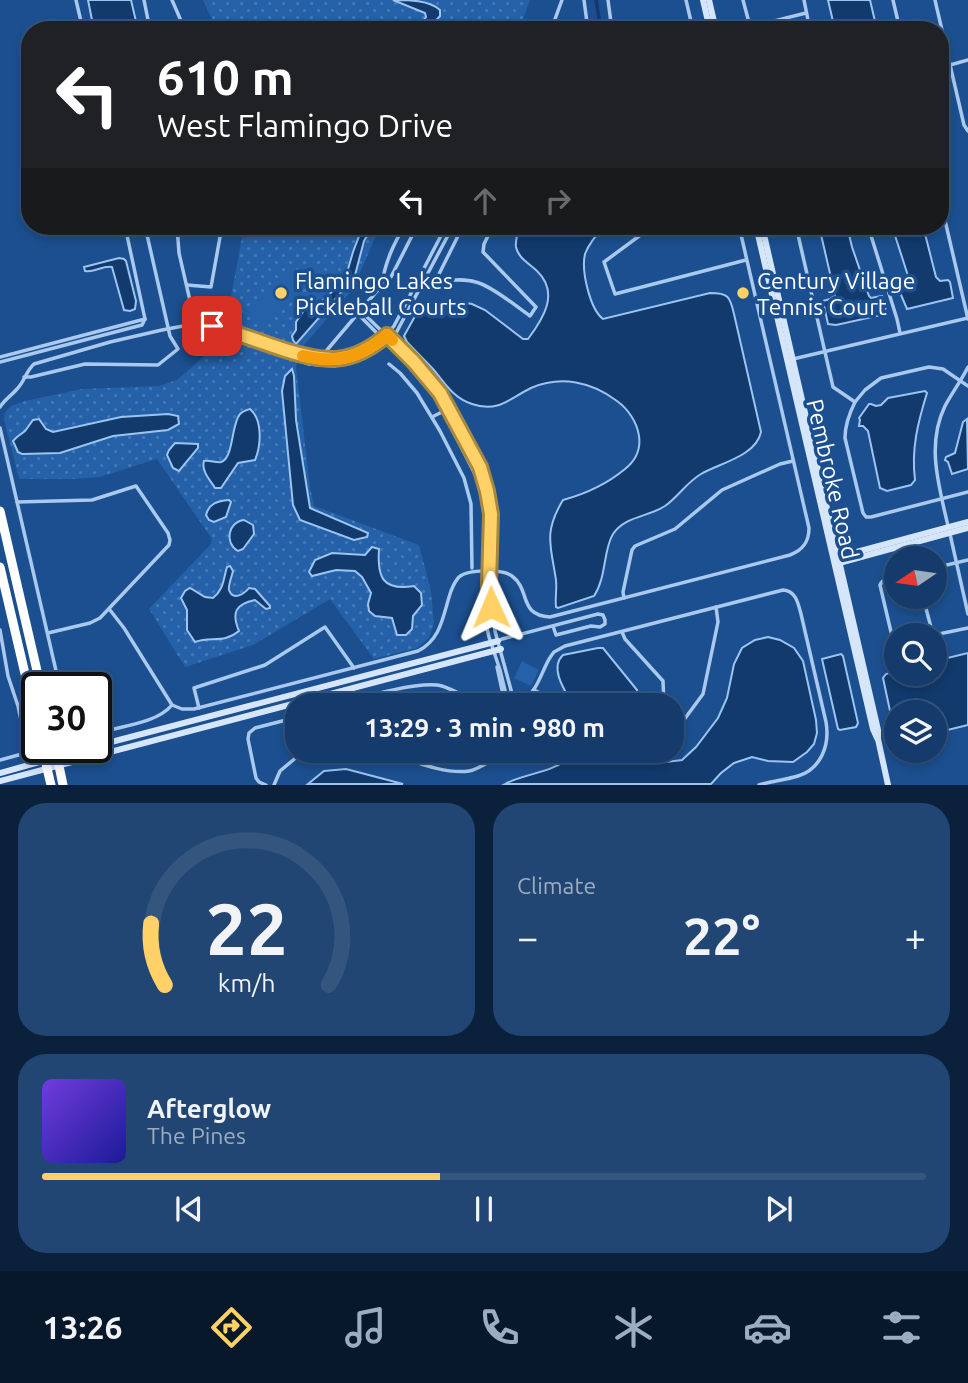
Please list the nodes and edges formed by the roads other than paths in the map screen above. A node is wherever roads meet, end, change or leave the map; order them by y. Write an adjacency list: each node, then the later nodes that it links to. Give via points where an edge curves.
1 (76, 0): 15 (street)
2 (144, 0): 16 (street)
3 (172, 0): 17 (street)
4 (562, 0): 18 (street)
5 (584, 0): 19 (street)
6 (608, 0): 20 (street)
7 (686, 0): 21 (street)
8 (703, 0): 22 (street)
9 (709, 0): 23 (street)
10 (743, 0): 24 (street)
11 (804, 0): 14 (street)
12 (893, 0): 27 (street)
13 (935, 0): 28 (street)
14 (806, 13): 25 (street); 26 (street)
15 (81, 21)
16 (148, 21)
17 (181, 21)
18 (554, 21)
19 (588, 21)
20 (611, 21)
21 (691, 21)
22 (708, 21)
23 (714, 21)
24 (748, 21)
25 (776, 21)
26 (808, 21)
27 (898, 21)
28 (940, 21)
29 (968, 60): 31 (street)
30 (949, 61): 31 (street)
31 (950, 65): 32 (street)
32 (968, 131)
33 (127, 235): 58 (street)
34 (147, 235): 60 (street)
35 (179, 235): 54 (street)
36 (220, 235): 54 (street, via 211,287)
37 (399, 235): 55 (street)
38 (412, 235): 55 (street, via 391,277)
39 (441, 235): 51 (street)
40 (448, 235): 52 (street)
41 (458, 235): 53 (street)
42 (489, 235): 53 (street, via 483,252 536,307 530,316 478,282)
43 (642, 235): 50 (street, via 604,262 614,294)
44 (740, 235): 50 (street)
45 (758, 235): 67 (street, Pembroke Road)
46 (764, 235): 67 (street, Pembroke Road)
47 (798, 235): 64 (street)
48 (871, 235): 61 (street)
49 (948, 235): 57 (street)
50 (746, 260): 80 (street)
51 (420, 276): 52 (street); 62 (street)
52 (425, 279): 53 (street); 62 (street, via 399,329)
53 (435, 282)
54 (187, 285): 59 (street)
55 (382, 285): 56 (street)
56 (360, 312): 62 (street); 63 (street)
57 (968, 318): 61 (street)
58 (145, 319): 65 (street); 68 (street, via 142,325)
59 (194, 326): 60 (street); 66 (street, via 221,329); 70 (street)
60 (169, 328): 72 (street, via 38,362); 72 (street, via 178,349 159,365 85,364)
61 (900, 333): 64 (street)
62 (387, 339): 66 (street, via 359,354); 70 (street, via 359,360); 77 (street)
63 (327, 349)
64 (825, 351): 67 (street); 75 (street, via 833,387)
65 (0, 357)
66 (318, 359): 70 (street)
67 (790, 359): 90 (street, Pembroke Road)
68 (0, 362)
69 (389, 364): 78 (street, via 412,386)
70 (319, 365)
71 (968, 367): 73 (street)
72 (24, 377): 76 (street)
73 (961, 381): 74 (street); 75 (street, via 943,369 929,367 881,378); 82 (street, via 945,406 936,438 935,470)
74 (968, 386)
75 (855, 402): 82 (street, via 845,438 866,517)
76 (0, 406)
77 (446, 410): 78 (street); 85 (street, via 480,467); 86 (street, via 482,492)
78 (432, 417): 86 (street)
79 (0, 428): 83 (street)
80 (793, 461): 99 (street, via 722,490 675,529 635,546); 99 (street, via 809,528 800,550)
81 (968, 492): 82 (street)
82 (941, 499): 89 (street)
83 (17, 502): 102 (street, via 92,500 136,486 167,533 169,545); 109 (street)
84 (0, 511): 116 (highway)
85 (491, 514): 86 (street); 97 (street)
86 (479, 515): 95 (street); 96 (street)
87 (968, 522): 89 (street)
88 (968, 528): 89 (street)
89 (949, 530): 90 (street); 92 (street)
90 (837, 560): 148 (street, Pembroke Road)
91 (968, 560): 92 (street)
92 (956, 563): 93 (street); 103 (street)
93 (947, 565)
94 (0, 567): 115 (highway)
95 (472, 568)
96 (483, 572): 97 (street); 110 (street, via 482,607); 113 (street, via 457,579 440,628 426,646)
97 (490, 572): 99 (street, via 514,578 528,607 542,616); 110 (street)
98 (884, 581): 100 (street, via 880,586)
99 (624, 598)
100 (884, 603)
101 (716, 607): 107 (street); 129 (street, via 718,622 702,695); 140 (street, via 783,590 793,594 802,616 828,737 821,758 805,774)
102 (110, 610): 109 (street, via 96,621); 126 (street)
103 (968, 614)
104 (553, 626): 104 (street, via 556,635 600,627 606,620 598,614); 110 (street)
105 (968, 628): 108 (street)
106 (0, 630): 133 (street, via 27,747 22,754)
107 (622, 631): 118 (street, via 554,652); 125 (street, via 663,681)
108 (947, 632)
109 (48, 633): 117 (street)
110 (495, 642): 111 (street); 111 (street); 112 (street)
111 (497, 651): 114 (street); 121 (street); 122 (street)
112 (416, 663): 114 (street); 131 (street)
113 (354, 668): 127 (street); 127 (street, via 325,627 265,665 194,688)
114 (419, 671): 132 (street)
115 (25, 672)
116 (37, 672)
117 (57, 672)
118 (534, 690): 123 (street); 124 (street)
119 (383, 693): 120 (street, via 430,685)
120 (460, 693)
121 (504, 693)
122 (511, 693)
123 (531, 693)
124 (539, 693)
125 (664, 693)
126 (172, 705): 127 (street); 130 (street, via 157,718)
127 (199, 708)
128 (285, 720): 145 (street, via 249,733 256,778)
129 (684, 720)
130 (112, 729)
131 (112, 743)
132 (112, 743)
133 (0, 760)
134 (58, 763): 144 (highway)
135 (290, 763): 146 (street, via 276,776)
136 (421, 763): 137 (street, via 455,771 471,771)
137 (484, 763)
138 (46, 764): 139 (street); 141 (street); 143 (highway)
139 (0, 773)
140 (791, 778): 142 (street); 147 (street)
141 (0, 781)
142 (792, 784)
143 (51, 785)
144 (63, 785)
145 (266, 785)
146 (274, 785)
147 (759, 785)
148 (888, 785)

